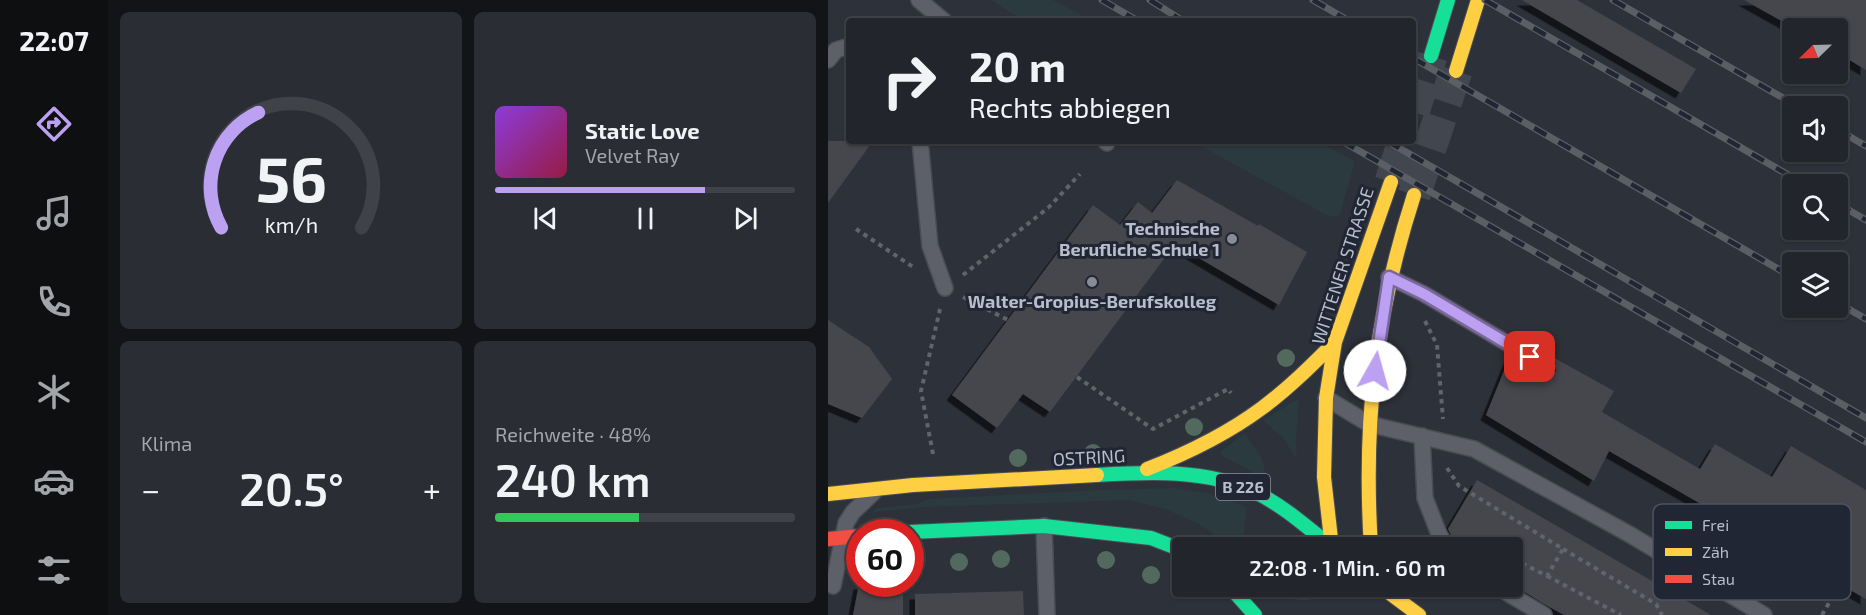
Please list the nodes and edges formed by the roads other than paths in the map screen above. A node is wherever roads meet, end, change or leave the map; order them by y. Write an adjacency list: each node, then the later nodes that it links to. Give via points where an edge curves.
1 (919, 0): 4 (lane)
2 (1448, 0): 6 (main road)
3 (1478, 0): 8 (main road)
4 (940, 18)
5 (846, 47): 7 (lane, via 836,50)
6 (1431, 56)
7 (828, 60)
8 (1456, 71)
9 (920, 144): 13 (lane, via 930,246)
10 (1391, 182): 14 (main road, WITTENER STRASSE / B 226)
11 (1414, 195): 12 (main road)
12 (1389, 277): 15 (lane); 17 (main road)
13 (945, 288)
14 (1335, 342): 16 (main road, WITTENER STRASSE / B 226); 19 (main road, B 226, via 1250,417 1189,452)
15 (1547, 367)
16 (1326, 398): 17 (lane); 25 (main road, WITTENER STRASSE / B 226, via 1324,477)
17 (1370, 424): 18 (lane); 26 (main road)
18 (1422, 436): 27 (lane, via 1425,498); 30 (lane, via 1474,449)
19 (1137, 473): 20 (main road, OSTRING / B 226); 24 (main road, OSTRING / B 226, via 1206,478 1242,487 1285,509)
20 (877, 489): 21 (main road, OSTRING / B 226); 28 (lane, via 849,516)
21 (828, 494)
22 (1044, 526): 23 (main road); 29 (main road, via 1151,538); 36 (lane)
23 (924, 531)
24 (1320, 537)
25 (1331, 537)
26 (1371, 537)
27 (1441, 537)
28 (836, 538): 31 (lane)
29 (1172, 546)
30 (1653, 548)
31 (833, 586)
32 (1239, 597): 37 (main road)
33 (1388, 597): 38 (main road)
34 (1514, 597): 39 (lane)
35 (1739, 600): 40 (lane)
36 (1047, 615)
37 (1256, 615)
38 (1419, 615)
39 (1544, 615)
40 (1764, 615)

